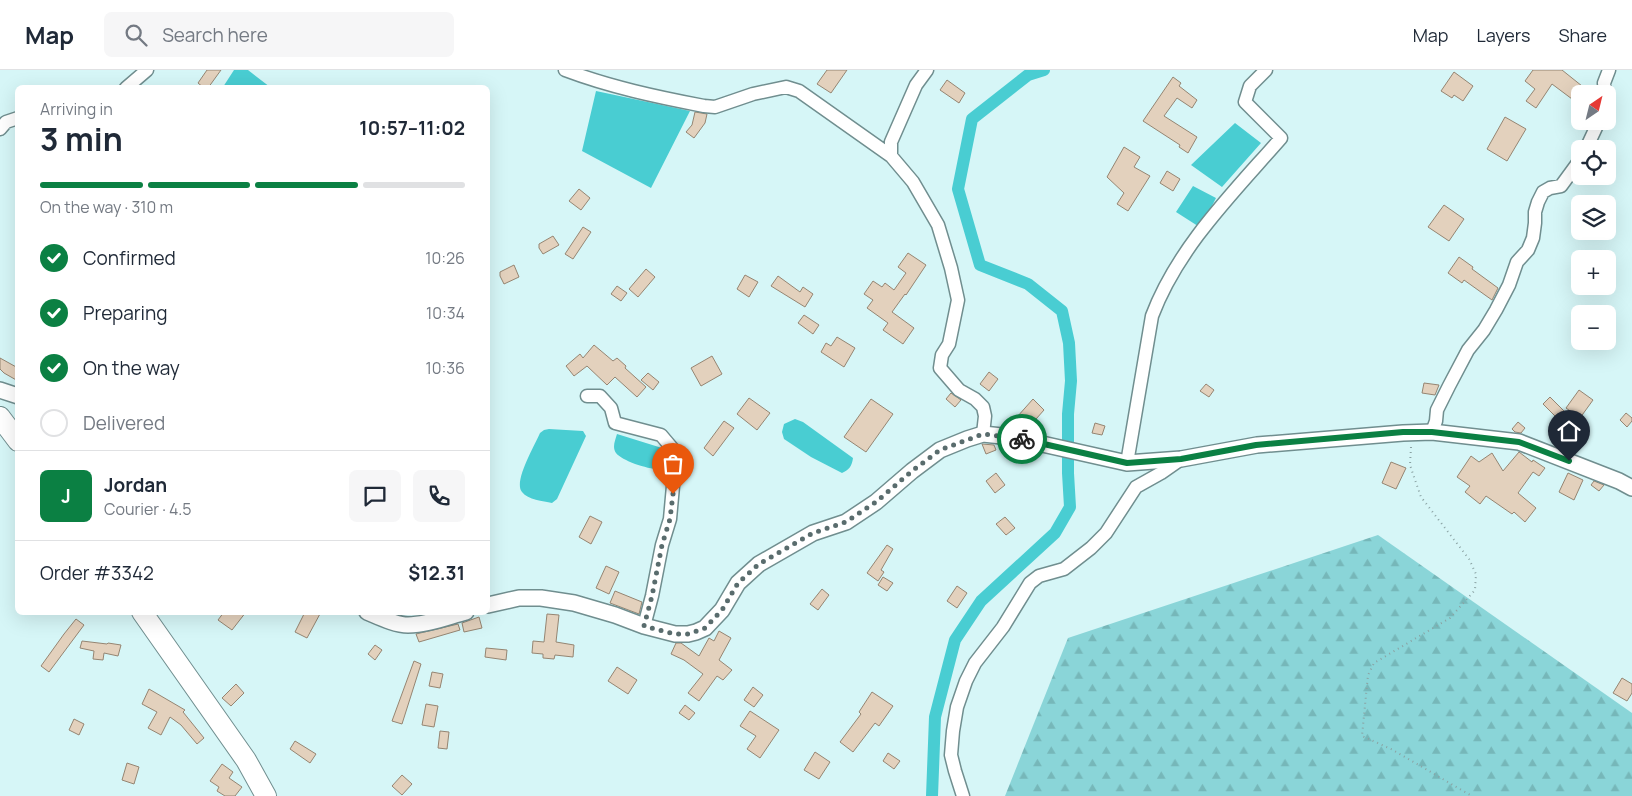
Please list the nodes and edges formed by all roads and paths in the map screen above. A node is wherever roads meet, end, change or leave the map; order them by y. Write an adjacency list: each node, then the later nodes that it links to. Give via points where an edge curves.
1 (147, 70): 6 (street)
2 (565, 70): 10 (street, via 638,92 714,107 786,87 799,91)
3 (927, 70): 10 (street, via 916,85 894,134)
4 (1266, 70): 21 (street, via 1250,86 1245,102 1281,138 1220,208 1179,262 1160,295 1152,316)
5 (1609, 70): 7 (street)
6 (130, 85)
7 (1604, 85)
8 (15, 119): 9 (street)
9 (0, 128)
10 (891, 156): 18 (street, via 913,182 938,226 958,300 949,344 942,354 940,368 960,390 983,407)
11 (1571, 172): 17 (street, via 1561,186 1543,192 1535,212 1536,223 1528,250 1517,262 1496,310 1468,350 1449,386 1437,410)
12 (0, 390): 13 (street)
13 (15, 395)
14 (588, 396): 27 (street, via 600,396 611,408 615,423 661,435 672,448 675,464 670,519)
15 (0, 417): 19 (highway)
16 (1412, 432): 17 (street); 20 (street, via 1256,445); 30 (path, via 1410,465 1415,480 1422,497 1469,559 1476,574 1475,590 1450,618 1374,663 1368,675 1362,736)
17 (1432, 432): 22 (street, via 1519,442)
18 (983, 434): 21 (street, via 1011,437); 27 (street, via 940,450 846,522 813,533 759,564 738,583 722,610 705,628 688,634 675,634)
19 (15, 437)
20 (1181, 459): 21 (street); 29 (street, via 1136,487 1106,533 1091,548 1064,569 1039,576 1030,583 1004,627 975,663 957,706 953,731 951,755)
21 (1127, 463)
22 (1632, 488)
23 (490, 605): 27 (street, via 519,598 541,598 574,603)
24 (144, 615): 28 (highway, via 246,760)
25 (376, 615): 26 (street, via 406,625)
26 (455, 615)
27 (644, 626)
28 (266, 796)
29 (963, 796)
30 (1472, 796)

